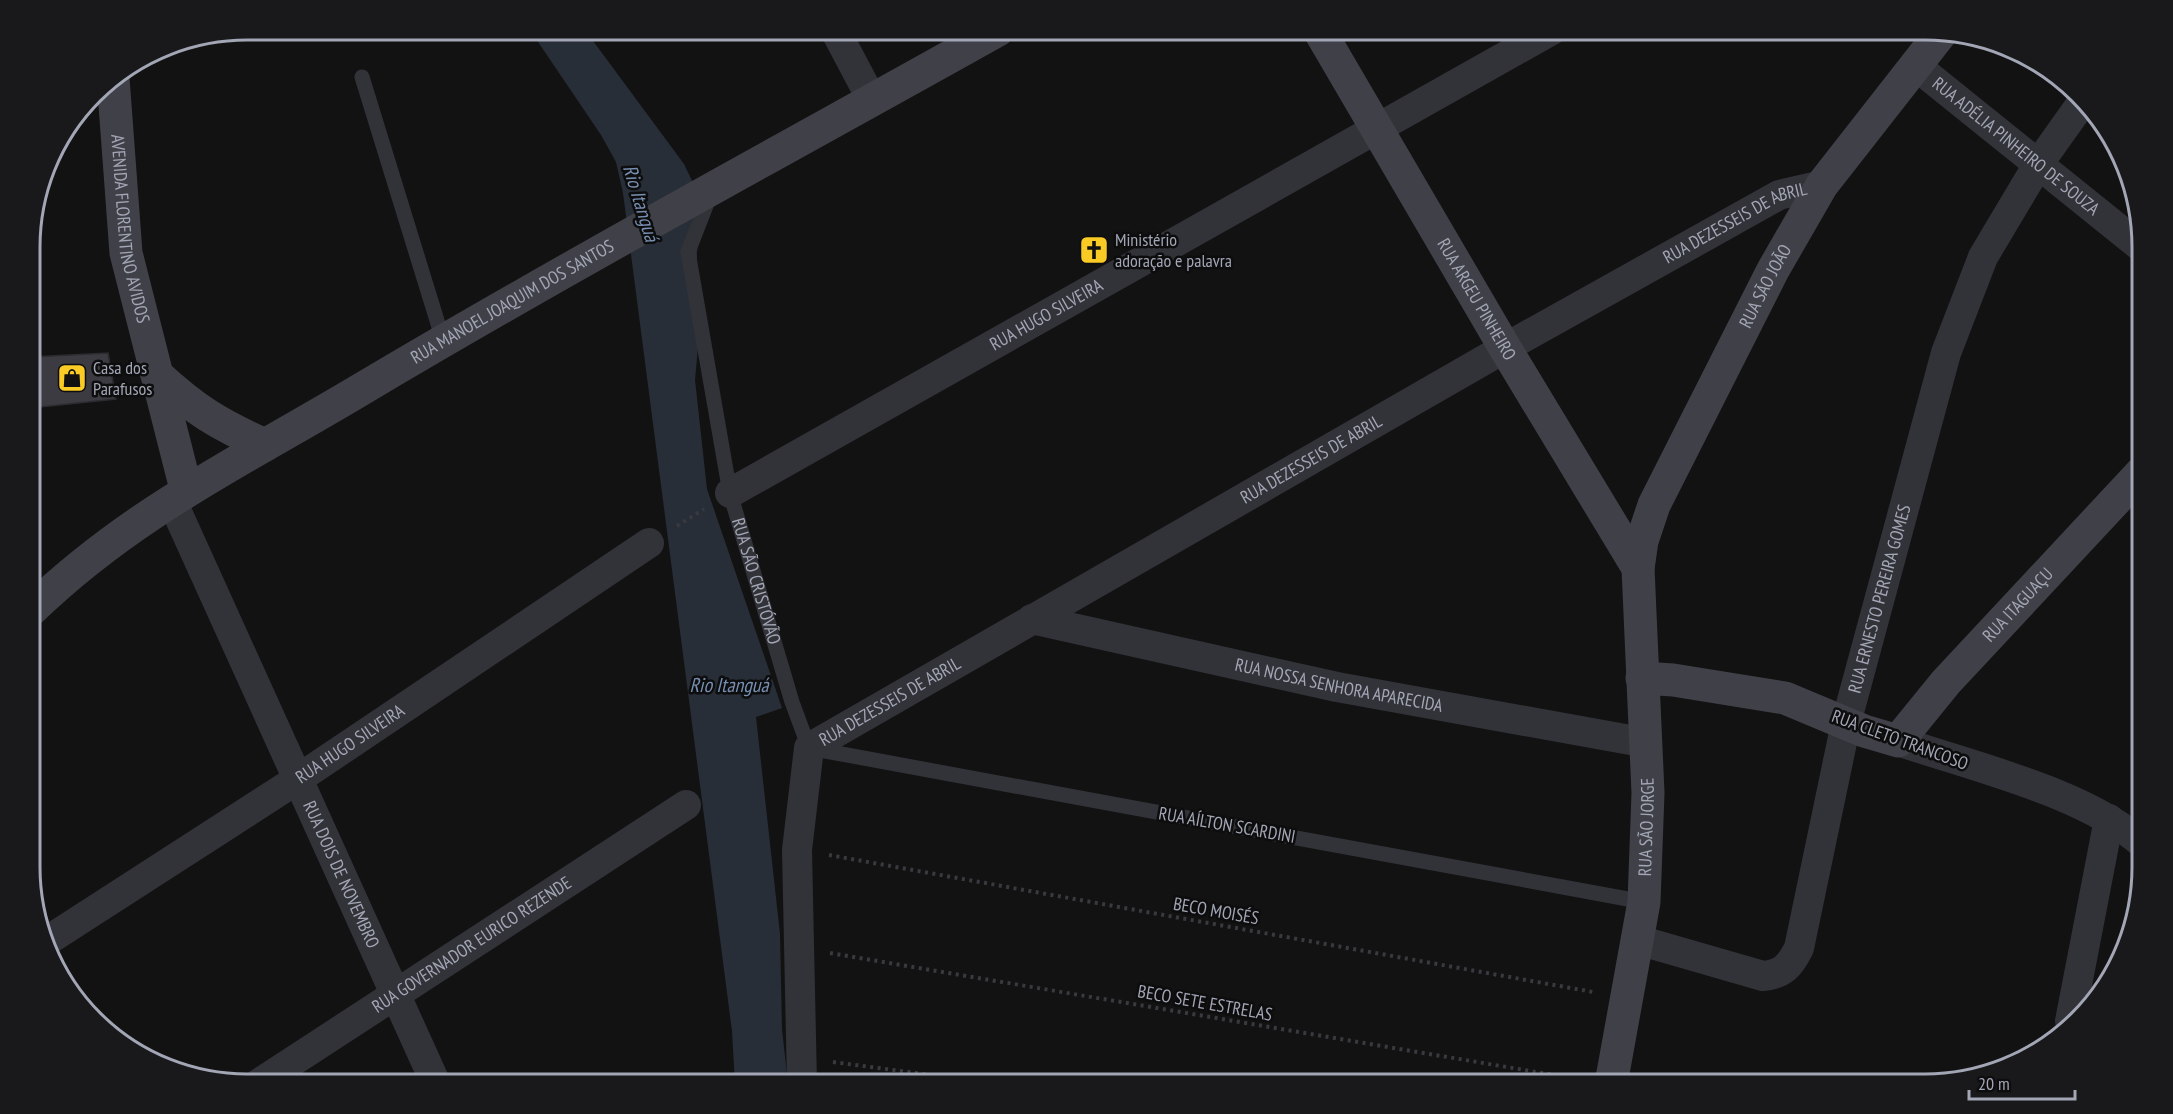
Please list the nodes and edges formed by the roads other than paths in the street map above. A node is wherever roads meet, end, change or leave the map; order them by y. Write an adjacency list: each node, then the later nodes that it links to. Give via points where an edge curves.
1 (840, 40): 9 (street)
2 (980, 40): 9 (main road, RUA MANOEL JOAQUIM DOS SANTOS)
3 (1325, 40): 11 (main road, RUA ARGEU PINHEIRO)
4 (1534, 40): 11 (street, RUA HUGO SILVEIRA)
5 (1935, 41): 6 (main road, RUA SÃO JOÃO)
6 (1916, 66): 12 (street, RUA ADÉLIA PINHEIRO DE SOUZA); 13 (main road, RUA SÃO JOÃO)
7 (362, 76): 16 (lane)
8 (114, 89): 18 (main road, AVENIDA FLORENTINO AVIDOS, via 126,253)
9 (872, 100): 14 (main road, RUA MANOEL JOAQUIM DOS SANTOS)
10 (2078, 107): 12 (street, RUA ERNESTO PEREIRA GOMES)
11 (1376, 128): 17 (main road, RUA ARGEU PINHEIRO); 22 (street, RUA HUGO SILVEIRA)
12 (2039, 163): 15 (street, RUA ADÉLIA PINHEIRO DE SOUZA); 28 (street, RUA ERNESTO PEREIRA GOMES, via 1983,257 1946,353)
13 (1822, 185): 17 (street, RUA DEZESSEIS DE ABRIL, via 1779,195); 24 (main road, RUA SÃO JOÃO, via 1773,270 1654,505)
14 (706, 194): 16 (main road, RUA MANOEL JOAQUIM DOS SANTOS); 22 (lane, RUA SÃO CRISTÓVÃO, via 688,252)
15 (2132, 239)
16 (443, 340): 19 (main road, RUA MANOEL JOAQUIM DOS SANTOS)
17 (1505, 348): 24 (main road, RUA ARGEU PINHEIRO); 26 (street, RUA DEZESSEIS DE ABRIL)
18 (157, 375): 19 (main road, via 222,426); 21 (main road, AVENIDA FLORENTINO AVIDOS)
19 (265, 445): 21 (main road, RUA MANOEL JOAQUIM DOS SANTOS)
20 (2132, 483): 29 (main road, RUA ITAGUAÇU, via 1946,682)
21 (179, 495): 25 (main road, RUA MANOEL JOAQUIM DOS SANTOS, via 91,555); 32 (street, RUA DOIS DE NOVEMBRO)
22 (722, 498): 31 (lane, RUA SÃO CRISTÓVÃO)
23 (649, 543): 32 (street, RUA HUGO SILVEIRA)
24 (1638, 568): 27 (main road, RUA SÃO JORGE)
25 (40, 601)
26 (1032, 619): 30 (street, RUA NOSSA SENHORA APARECIDA, via 1337,687); 31 (street, RUA DEZESSEIS DE ABRIL)
27 (1642, 678): 28 (main road, RUA CLETO TRANCOSO, via 1785,698); 30 (main road, RUA SÃO JORGE)
28 (1846, 723): 29 (main road, RUA CLETO TRANCOSO); 38 (street, RUA ERNESTO PEREIRA GOMES, via 1799,948 1791,965 1778,974 1763,976)
29 (1898, 741): 34 (street, RUA CLETO TRANCOSO, via 2061,796)
30 (1647, 743): 36 (main road, RUA SÃO JORGE)
31 (809, 748): 36 (lane, RUA AÍLTON SCARDINI); 41 (street, RUA SÃO CRISTÓVÃO, via 797,850)
32 (298, 779): 37 (street, RUA HUGO SILVEIRA); 39 (street, RUA DOIS DE NOVEMBRO)
33 (686, 805): 39 (street, RUA GOVERNADOR EURICO REZENDE)
34 (2109, 819): 35 (street, RUA CLETO TRANCOSO); 40 (street)
35 (2132, 836)
36 (1644, 902): 38 (main road, RUA SÃO JORGE)
37 (53, 937)
38 (1638, 940): 42 (main road, RUA SÃO JORGE, via 1629,998)
39 (395, 993): 43 (street, RUA GOVERNADOR EURICO REZENDE); 44 (street, RUA DOIS DE NOVEMBRO)
40 (2072, 1012)
41 (803, 1071)
42 (1600, 1073)
43 (273, 1074)
44 (431, 1074)

